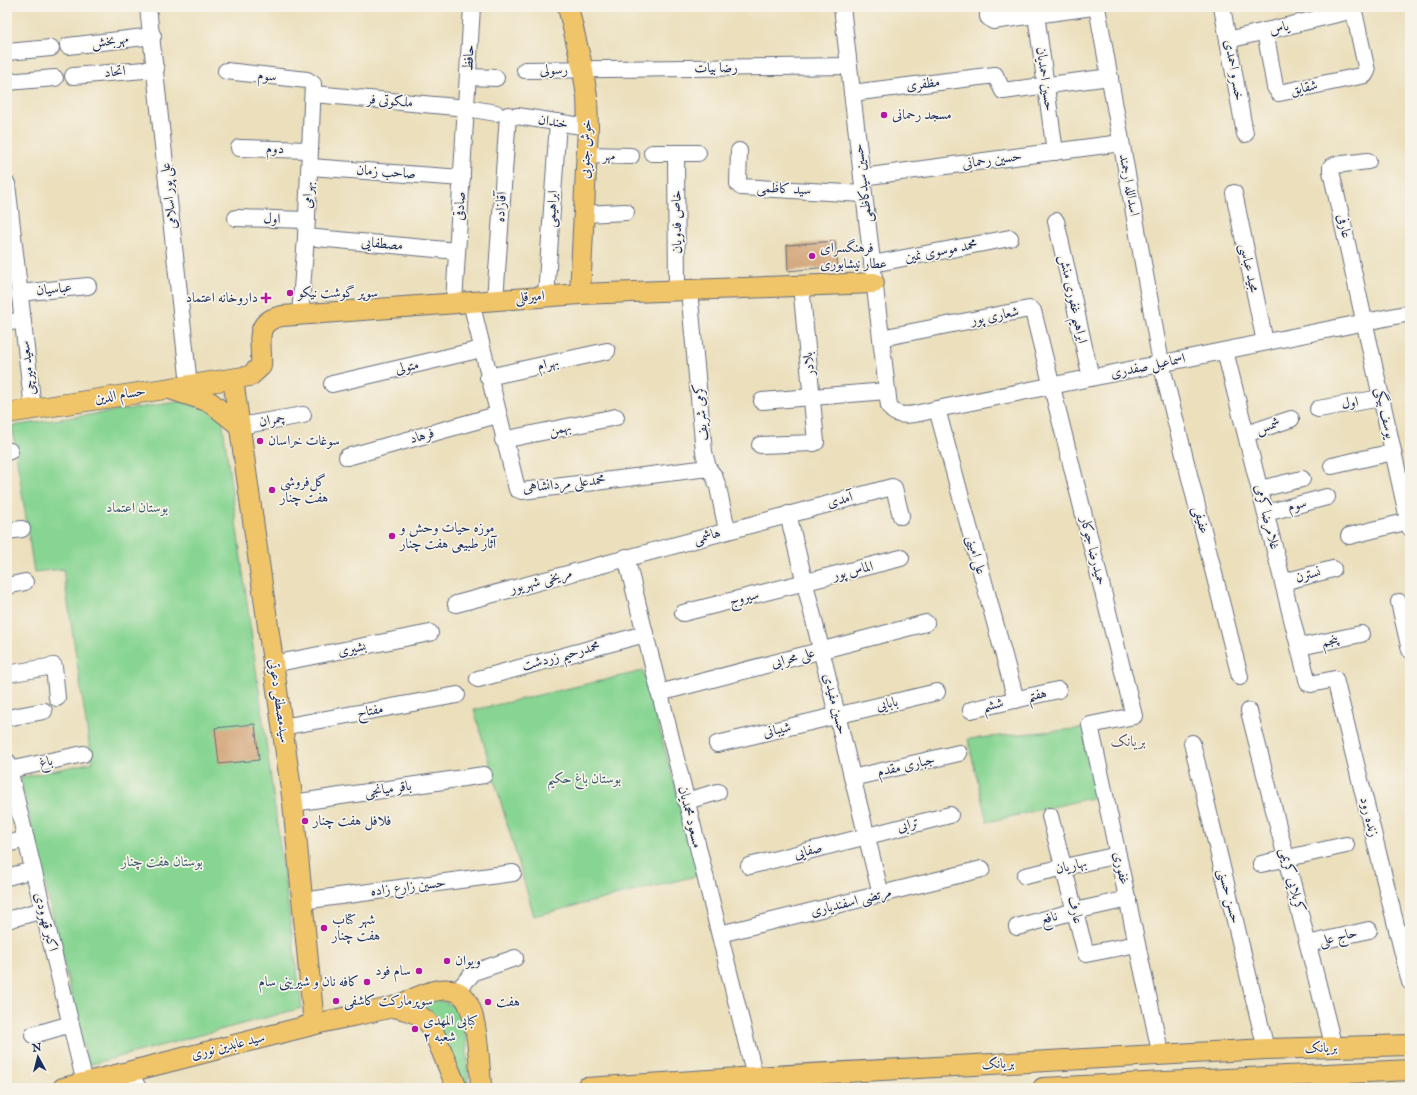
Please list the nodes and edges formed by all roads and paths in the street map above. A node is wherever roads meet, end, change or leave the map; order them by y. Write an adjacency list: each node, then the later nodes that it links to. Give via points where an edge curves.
1 (148, 7): 12 (street, علی پور اسلامی)
2 (472, 7): 23 (street, حافظ)
3 (568, 7): 20 (main road, خوش جنوبی)
4 (842, 7): 17 (street, حسین سیدکاظمی)
5 (988, 7): 10 (street, via 988,17 992,21)
6 (1093, 7): 10 (street)
7 (1097, 7): 24 (street, اسدالله ارجمند)
8 (1222, 7): 13 (street, خسرو احمدی)
9 (1353, 8): 11 (street, یاس); 11 (street, شقایق, via 1367,71 1365,75 1279,93 1274,87)
10 (1035, 11): 28 (street, حسین احمدیان)
11 (1265, 31): 13 (street, یاس)
12 (153, 36): 14 (street, مهربخش); 18 (street, علی پور اسلامی)
13 (1228, 40): 35 (street, خسرو احمدی)
14 (68, 46)
15 (51, 48): 16 (street)
16 (7, 52)
17 (849, 66): 20 (street, رضا بیات); 29 (street, حسین سیدکاظمی)
18 (156, 69): 22 (street, اتحاد); 85 (street, علی پور اسلامی)
19 (525, 70): 20 (street, رسولی)
20 (583, 70): 34 (main road, خوش جنوبی)
21 (226, 71): 30 (street, سوم, via 307,80 313,84)
22 (73, 76)
23 (468, 77): 26 (street); 31 (street, حافظ)
24 (1110, 77): 28 (street); 36 (street, اسدالله ارجمند)
25 (55, 78): 27 (street)
26 (496, 78)
27 (7, 82)
28 (1046, 84): 29 (street, مظفری, via 1003,91 995,75); 40 (street, حسین احمدیان)
29 (852, 93): 48 (street, حسین سیدکاظمی)
30 (314, 94): 31 (street, ملکوتی فر); 38 (street, بهرامی)
31 (466, 108): 32 (street, خندان); 49 (street, صادقی)
32 (507, 115): 33 (street, خندان); 69 (street, آقازاده)
33 (558, 122): 34 (street, خندان); 68 (street, ابراهیمی)
34 (588, 127): 44 (main road, خوش جنوبی)
35 (1245, 134)
36 (1121, 143): 40 (street, حسین رحمانی); 80 (street, اسدالله ارجمند)
37 (239, 148): 38 (street, دوم)
38 (310, 150): 47 (street, بهرامی)
39 (739, 151): 52 (street, سید کاظمی, via 738,184 741,187)
40 (1055, 152): 48 (street, حسین رحمانی)
41 (652, 153): 43 (street)
42 (698, 153): 43 (street)
43 (676, 154): 65 (street, خاص فدویان)
44 (587, 155): 45 (street, مهر); 54 (main road, خوش جنوبی)
45 (631, 156)
46 (1368, 161): 74 (street, عارفی, via 1331,167)
47 (310, 167): 49 (street, صاحب زمان); 56 (street, بهرامی)
48 (862, 177): 52 (street, حسین سیدکاظمی)
49 (462, 178): 61 (street, صادقی)
50 (7, 184): 60 (street, سعید میرچی)
51 (1234, 193): 76 (street, مجید عباسی)
52 (864, 194): 62 (street, حسین سیدکاظمی)
53 (626, 212): 54 (street)
54 (584, 214): 67 (main road, خوش جنوبی)
55 (236, 218): 56 (street, اول)
56 (307, 220): 58 (street, بهرامی)
57 (1056, 221): 82 (street, ابراهیم غفوری منش)
58 (306, 237): 61 (street, مصطفایی); 72 (street, بهرامی)
59 (1010, 238): 62 (street, محمد موسوی نمین)
60 (11, 250): 66 (street, سعید میرچی)
61 (457, 251): 70 (street, صادقی)
62 (873, 273): 63 (main road, امیرقلی); 75 (street, حسین سیدکاظمی)
63 (801, 285): 65 (main road, امیرقلی); 88 (street, بلادر)
64 (88, 286): 66 (street, عباسیان)
65 (683, 290): 67 (main road, امیرقلی); 107 (street, کرمی شریف)
66 (19, 293): 73 (street, سعید میرچی)
67 (580, 294): 68 (main road, امیرقلی)
68 (546, 296): 69 (main road, امیرقلی)
69 (495, 300): 70 (main road, امیرقلی)
70 (462, 303): 72 (main road, امیرقلی); 77 (street, محمدعلی مردانشاهی)
71 (1410, 313): 74 (street, اسماعیل صفدری)
72 (300, 315): 83 (main road, امیرقلی, via 272,318 265,322 260,334 261,366 250,376)
73 (15, 322): 92 (street, سعید میرچی)
74 (1365, 322): 76 (street, اسماعیل صفدری); 89 (street, یوسف بیگی)
75 (881, 338): 86 (street, شعاری پور, via 1032,309); 90 (street, حسین سیدکاظمی)
76 (1265, 342): 79 (street, اسماعیل صفدری)
77 (482, 349): 81 (street, محمدعلی مردانشاهی); 84 (street, متولی)
78 (607, 351): 81 (street, بهرام)
79 (1225, 351): 80 (street, اسماعیل صفدری); 101 (street, غلامرضا کرمی)
80 (1161, 363): 82 (street, اسماعیل صفدری); 136 (street, عفیفی)
81 (488, 377): 97 (street, محمدعلی مردانشاهی)
82 (1090, 378): 86 (street, اسماعیل صفدری)
83 (233, 379): 85 (main road, حسام الدین); 100 (main road, سیدمصطفی دعوتی)
84 (332, 384)
85 (189, 385): 87 (main road, حسام الدین)
86 (1051, 386): 93 (street, اسماعیل صفدری); 149 (street, حمیدرضا جوکار)
87 (165, 388): 92 (main road, حسام الدین); 100 (main road, via 210,402)
88 (812, 397): 90 (street); 91 (street); 103 (street, بلادر, via 816,442)
89 (1382, 398): 94 (street, اول); 104 (street, یوسف بیگی)
90 (888, 399): 93 (street, اسماعیل صفدری, via 894,414 901,416)
91 (762, 401)
92 (33, 409): 95 (main road, حسام الدین)
93 (937, 409): 144 (street, علی امینی)
94 (1318, 409)
95 (7, 413)
96 (303, 415): 100 (street, چمران)
97 (497, 415): 102 (street, محمدعلی مردانشاهی); 105 (street, فرهاد)
98 (616, 417): 102 (street, بهمن)
99 (1291, 419): 101 (street, شمس)
100 (240, 426): 134 (main road, سیدمصطفی دعوتی)
101 (1246, 434): 109 (street, غلامرضا کرمی)
102 (503, 440): 107 (street, محمدعلی مردانشاهی, via 514,485 522,491)
103 (760, 445)
104 (1393, 452): 106 (street); 114 (street, یوسف بیگی)
105 (347, 457)
106 (1332, 466)
107 (708, 468): 115 (street, کرمی شریف, via 718,488)
108 (1302, 479): 109 (street)
109 (1260, 489): 111 (street, غلامرضا کرمی)
110 (1327, 497): 111 (street, سوم)
111 (1266, 513): 121 (street, غلامرضا کرمی)
112 (788, 514): 113 (street, آمدی, via 892,487); 115 (street, هاشمی); 122 (street, حسین مفیدی)
113 (901, 516)
114 (1409, 525): 116 (street)
115 (727, 530): 117 (street, هاشمی)
116 (1349, 536)
117 (626, 557): 125 (street, مریخی شهریور); 129 (street, مسعود محمدیان)
118 (901, 558): 122 (street, الماس پور)
119 (1332, 569): 121 (street, نسترن)
120 (25, 582): 123 (street)
121 (1283, 582): 131 (street, غلامرضا کرمی)
122 (805, 583): 126 (street, سیروج); 133 (street, حسین مفیدی)
123 (7, 586)
124 (1399, 602): 132 (street)
125 (456, 604)
126 (683, 613)
127 (926, 623): 133 (street, علی محرابی)
128 (430, 633): 134 (street, بشیری)
129 (645, 634): 137 (street, محمدرحیم زردشت); 141 (street, مسعود محمدیان)
130 (1361, 634): 131 (street, پنجم)
131 (1300, 647): 138 (street, غلامرضا کرمی)
132 (1410, 650)
133 (821, 651): 141 (street, علی محرابی); 148 (street, حسین مفیدی)
134 (273, 664): 151 (main road, سیدمصطفی دعوتی)
135 (7, 674): 143 (street, via 54,666)
136 (1240, 677)
137 (478, 679)
138 (1308, 683): 190 (street, زنده رود, via 1335,679)
139 (1058, 690): 144 (street, هفتم)
140 (937, 692): 148 (street, بابایی)
141 (659, 693): 160 (street, مسعود محمدیان)
142 (457, 695): 151 (street, مفتاح)
143 (57, 698)
144 (1016, 700): 145 (street, ششم)
145 (971, 710)
146 (44, 711): 150 (street)
147 (1249, 711): 169 (street, کربلایی کریمی)
148 (837, 716): 153 (street, شیبانی); 158 (street, حسین مفیدی)
149 (1134, 716): 168 (street, غفوری, via 1090,725)
150 (7, 718)
151 (282, 727): 161 (main road, سیدمصطفی دعوتی)
152 (1192, 743): 198 (street, حسن حسنی)
153 (718, 744)
154 (959, 753): 158 (street, جباری مقدم)
155 (83, 754): 156 (street, باغ)
156 (9, 775): 165 (street, اکبر قهرودی)
157 (484, 775): 161 (street, باقر میانجی)
158 (852, 778): 164 (street, حسین مفیدی)
159 (718, 792): 160 (street)
160 (686, 801): 186 (street, مسعود محمدیان)
161 (293, 803): 180 (main road, سیدمصطفی دعوتی)
162 (950, 815): 164 (street, ترابی)
163 (1050, 816): 172 (street, عارف)
164 (866, 835): 171 (street, صفایی); 178 (street, حسین مفیدی)
165 (26, 839): 166 (street); 174 (street, اکبر قهرودی)
166 (7, 844)
167 (1346, 845): 169 (street)
168 (1118, 855): 172 (street, بهاریان); 179 (street, غفوری)
169 (1286, 858): 170 (street); 188 (street, کربلایی کریمی)
170 (1261, 864)
171 (749, 866)
172 (1064, 868): 176 (street, بهاریان); 182 (street, عارف)
173 (982, 869): 178 (street, مرتضی اسفندیاری)
174 (34, 870): 177 (street); 181 (street, اکبر قهرودی)
175 (513, 873): 180 (street, حسین زارع زاده)
176 (1025, 876)
177 (7, 877)
178 (881, 895): 186 (street, مرتضی اسفندیاری)
179 (1128, 899): 182 (street, نافع); 187 (street, غفوری)
180 (302, 901): 194 (main road, سیدمصطفی دعوتی)
181 (43, 910): 183 (street); 193 (street, اکبر قهرودی)
182 (1075, 911): 184 (street, نافع); 187 (street, عارف, via 1086,954)
183 (7, 920)
184 (1017, 927)
185 (1368, 930): 188 (street, حاج علی)
186 (720, 934): 201 (street, مسعود محمدیان)
187 (1137, 944): 199 (street, غفوری)
188 (1308, 944): 197 (street, کربلایی کریمی)
189 (515, 958): 191 (street, via 474,972)
190 (1410, 982)
191 (456, 992): 192 (main road, via 434,991); 208 (main road, via 466,1001 472,1013)
192 (394, 1007): 194 (main road, سید عابدین نوری); 207 (main road, via 416,1012 426,1019)
193 (71, 1024): 195 (street); 205 (street, اکبر قهرودی)
194 (314, 1024): 203 (main road, سید عابدین نوری)
195 (33, 1035)
196 (1410, 1045): 197 (main road, بریانک)
197 (1334, 1048): 198 (main road, بریانک)
198 (1266, 1049): 199 (main road, بریانک)
199 (1161, 1056): 202 (main road, بریانک)
200 (1410, 1070): 204 (main road, بریانک)
201 (755, 1076): 202 (main road, بریانک); 210 (main road, بریانک)
202 (866, 1079)
203 (134, 1080): 205 (main road, سید عابدین نوری)
204 (1293, 1081): 206 (main road, بریانک)
205 (85, 1083): 209 (main road, سید عابدین نوری)
206 (1111, 1086): 211 (main road, بریانک)
207 (455, 1087)
208 (482, 1087)
209 (63, 1088)
210 (586, 1088)
211 (1043, 1088)

